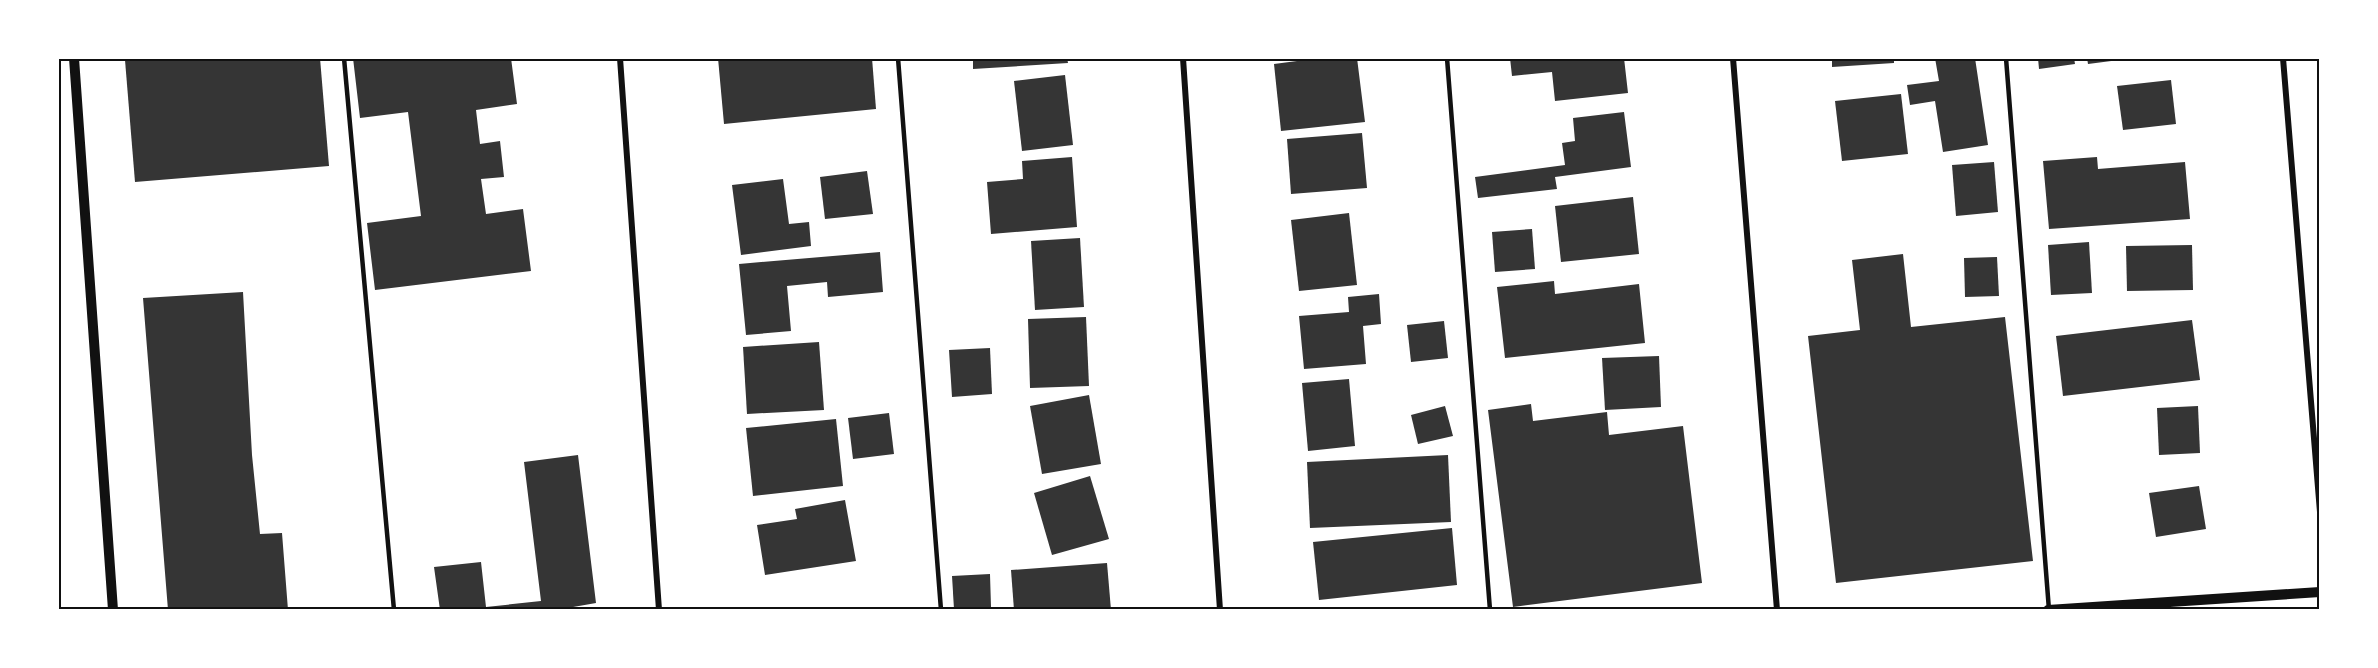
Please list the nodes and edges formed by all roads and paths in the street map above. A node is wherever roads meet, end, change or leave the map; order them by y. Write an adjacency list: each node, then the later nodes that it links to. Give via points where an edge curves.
1 (74, 58): 12 (street)
2 (344, 58): 13 (lane)
3 (620, 58): 14 (street)
4 (898, 58): 15 (lane)
5 (1183, 58): 16 (street)
6 (1447, 58): 17 (lane)
7 (1733, 58): 18 (street)
8 (2006, 58): 19 (lane)
9 (2283, 58): 10 (street)
10 (2319, 512)
11 (2319, 592): 19 (street)
12 (113, 609)
13 (394, 609)
14 (659, 609)
15 (941, 609)
16 (1220, 609)
17 (1490, 609)
18 (1777, 609)
19 (2048, 609)

